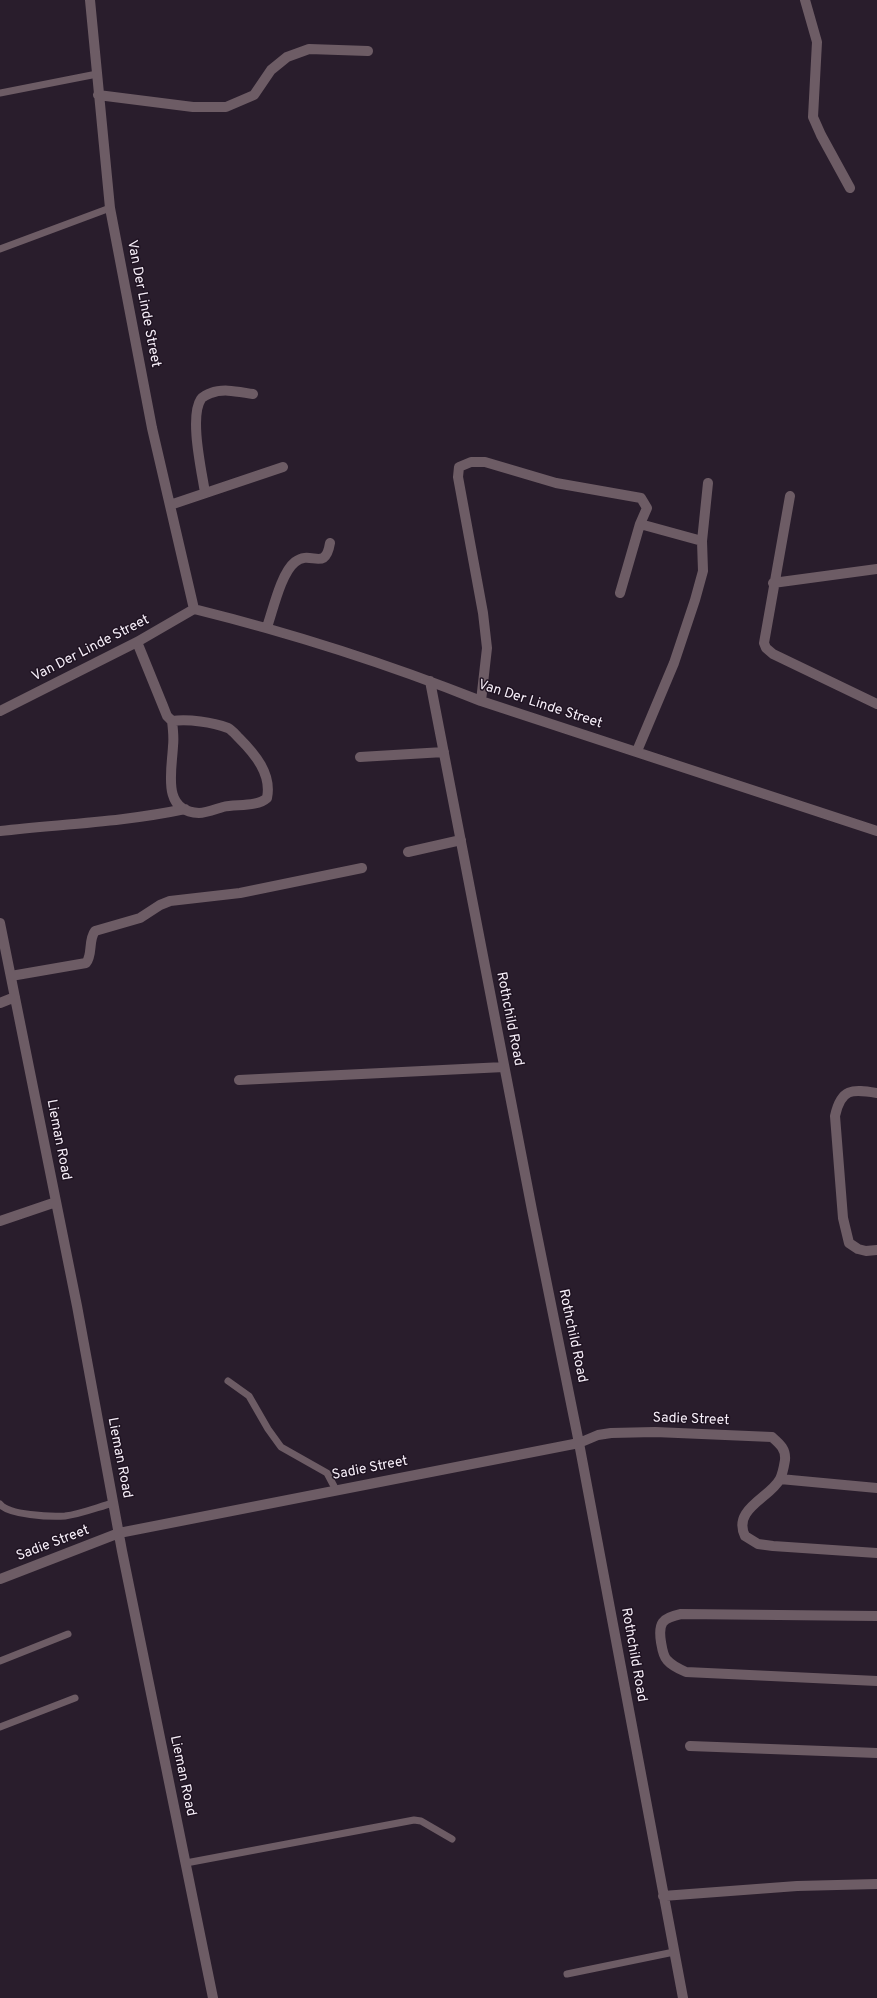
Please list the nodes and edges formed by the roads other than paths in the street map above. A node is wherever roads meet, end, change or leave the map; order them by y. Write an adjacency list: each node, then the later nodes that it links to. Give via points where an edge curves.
1 (90, 0): 4 (street, Van Der Linde Street)
2 (805, 0): 7 (street, via 817,42 813,117)
3 (368, 51): 6 (street, via 309,49 287,57 271,70 254,95 226,107 194,107)
4 (97, 74): 5 (lane); 6 (street, Van Der Linde Street)
5 (0, 93)
6 (98, 95): 8 (street, Van Der Linde Street)
7 (850, 188)
8 (110, 208): 9 (lane); 15 (street, Van Der Linde Street, via 152,428)
9 (0, 249)
10 (253, 394): 13 (street, via 221,390 201,399 196,411 196,438)
11 (282, 467): 13 (street)
12 (708, 483): 17 (street)
13 (205, 493): 15 (street)
14 (790, 496): 20 (street)
15 (170, 505): 22 (street, Van Der Linde Street)
16 (640, 524): 17 (street); 21 (street); 26 (street, via 646,508 641,498 556,483 485,462 471,462 460,467 458,477 487,648)
17 (702, 542): 30 (street, via 703,571 695,600 674,664)
18 (330, 543): 23 (street, via 328,554 324,558 301,558 294,562 287,573)
19 (877, 569): 20 (street)
20 (773, 583): 27 (street, via 764,643 766,648 773,654)
21 (620, 593)
22 (194, 609): 23 (street, Van Der Linde Street); 24 (street, Van Der Linde Street)
23 (267, 627): 25 (street, Van Der Linde Street)
24 (137, 642): 28 (street, Van Der Linde Street); 29 (street, via 167,716)
25 (430, 681): 26 (street, Van Der Linde Street); 31 (street, Rothchild Road)
26 (481, 701): 30 (street, Van Der Linde Street)
27 (877, 704)
28 (0, 711)
29 (172, 721): 33 (street, via 171,788 176,802); 33 (street, via 212,724 229,729 262,764 268,786 267,798 254,804 200,813)
30 (637, 751): 35 (street, Van Der Linde Street)
31 (444, 752): 32 (street); 36 (street, Rothchild Road)
32 (360, 756)
33 (185, 809): 34 (street, via 92,823)
34 (0, 831)
35 (877, 831)
36 (461, 840): 37 (street); 43 (street, Rothchild Road)
37 (408, 852)
38 (362, 868): 40 (street, via 240,893 170,901 140,918 95,931 91,937 89,959 86,963)
39 (0, 923): 40 (street, Lieman Road)
40 (11, 976): 41 (street, Lieman Road)
41 (15, 997): 42 (street); 46 (street, Lieman Road)
42 (0, 1003)
43 (504, 1066): 44 (street); 50 (street, Rothchild Road)
44 (239, 1080)
45 (877, 1093): 48 (street, via 858,1090 844,1095 838,1102 835,1116 843,1218 850,1243 858,1249)
46 (56, 1202): 47 (street); 54 (street, Lieman Road)
47 (0, 1220)
48 (877, 1250)
49 (228, 1382): 53 (lane, via 248,1396 281,1447 327,1473)
50 (580, 1443): 51 (street, Sadie Street, via 598,1435 611,1433 655,1432 772,1437 781,1444 785,1454); 53 (street, Sadie Street); 70 (street, Rothchild Road)
51 (780, 1479): 52 (street); 57 (street, via 745,1513 742,1531 750,1540 773,1546)
52 (877, 1488)
53 (336, 1490): 56 (street, Sadie Street)
54 (113, 1503): 55 (lane, via 66,1516 27,1514 3,1508); 56 (street, Lieman Road)
55 (0, 1504)
56 (119, 1533): 58 (street, Sadie Street); 68 (street, Lieman Road)
57 (877, 1553)
58 (0, 1579)
59 (877, 1616): 62 (street, via 681,1614 663,1621 659,1629 666,1659 686,1672)
60 (68, 1634): 61 (lane)
61 (0, 1661)
62 (877, 1681)
63 (75, 1698): 64 (lane)
64 (0, 1727)
65 (690, 1746): 66 (street)
66 (877, 1753)
67 (452, 1838): 68 (lane, via 421,1821 414,1820)
68 (186, 1862): 73 (street, Lieman Road)
69 (877, 1884): 70 (street, via 797,1886)
70 (663, 1896): 71 (street, Rothchild Road)
71 (674, 1952): 72 (lane); 74 (street, Rothchild Road)
72 (567, 1974)
73 (213, 1998)
74 (683, 1998)

